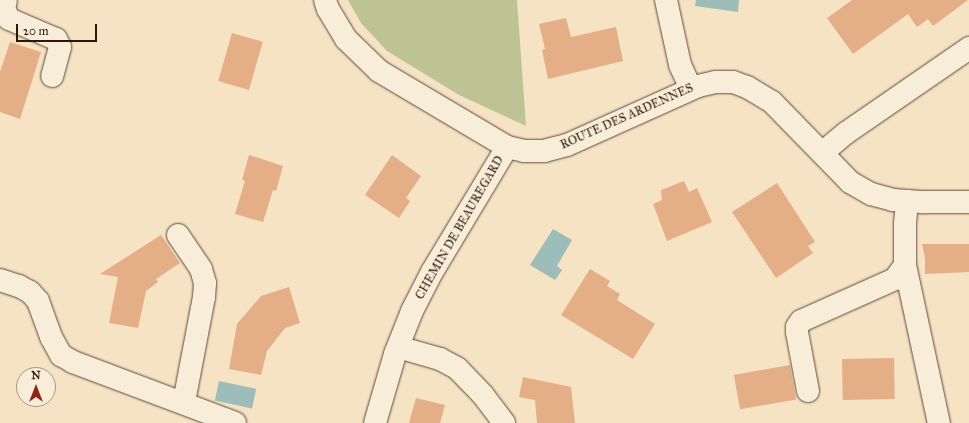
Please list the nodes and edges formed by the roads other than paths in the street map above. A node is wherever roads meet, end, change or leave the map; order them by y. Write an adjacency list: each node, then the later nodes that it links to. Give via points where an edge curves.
1 (6, 0): 5 (street, via 4,8 10,19 56,39 60,47)
2 (325, 0): 7 (street, ROUTE DES ARDENNES, via 346,39 379,71)
3 (666, 0): 6 (street, via 680,65)
4 (969, 48): 8 (street, via 846,133)
5 (52, 76)
6 (691, 89): 7 (street, ROUTE DES ARDENNES, via 567,145 544,151 524,151); 8 (street, ROUTE DES ARDENNES, via 716,82 733,82 747,87 772,102)
7 (507, 147): 14 (street, CHEMIN DE BEAUREGARD, via 432,272 412,311)
8 (822, 153): 9 (street, ROUTE DES ARDENNES, via 850,182 871,194)
9 (907, 201): 10 (street, ROUTE DES ARDENNES); 12 (street)
10 (969, 202)
11 (178, 236): 16 (street, via 201,269 205,283)
12 (905, 265): 15 (street, via 895,280 801,321 797,332); 20 (street)
13 (0, 280): 16 (street, via 30,292 38,301 50,337 61,355 73,362)
14 (398, 347): 18 (street, CHEMIN DE BEAUREGARD); 19 (street, via 440,359 457,368 483,395)
15 (808, 391)
16 (184, 402): 17 (street)
17 (236, 423)
18 (375, 423)
19 (504, 423)
20 (939, 423)

